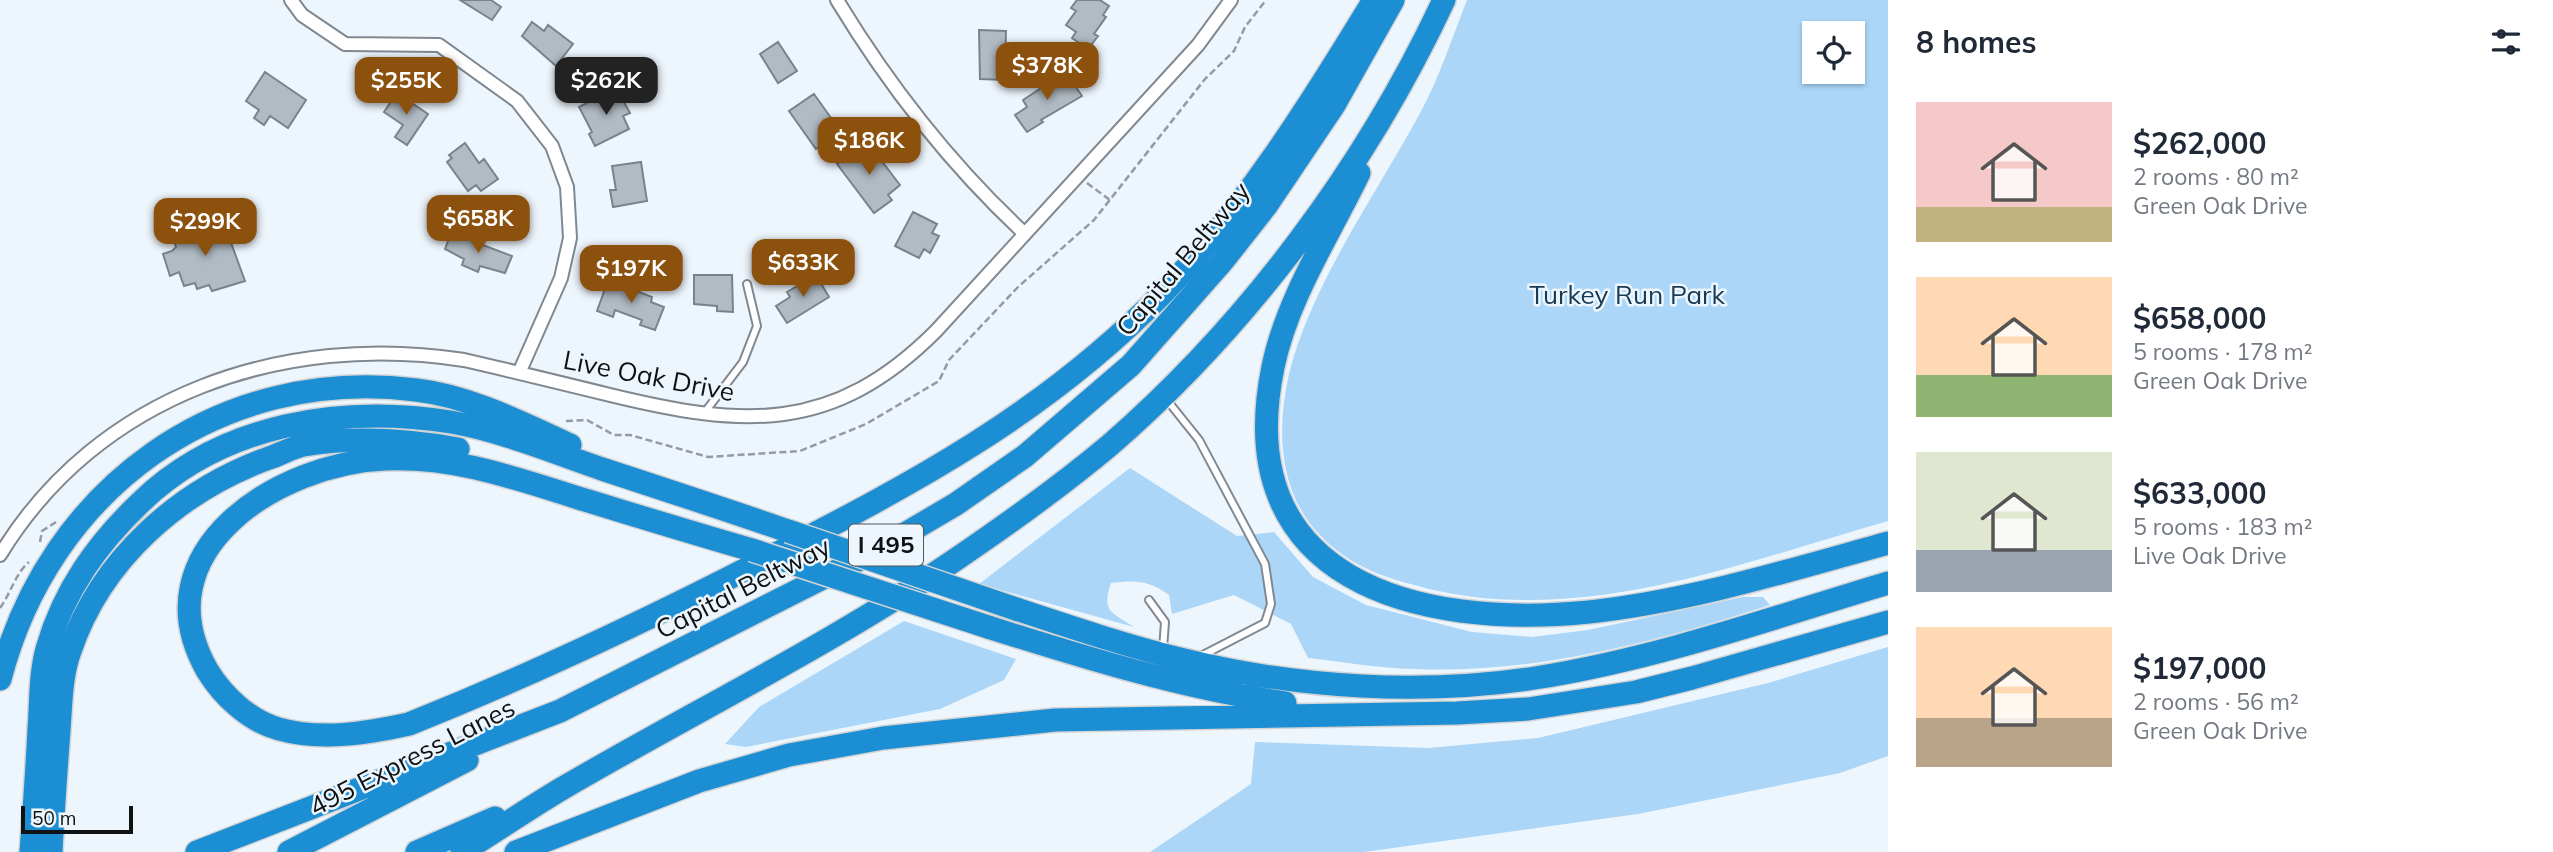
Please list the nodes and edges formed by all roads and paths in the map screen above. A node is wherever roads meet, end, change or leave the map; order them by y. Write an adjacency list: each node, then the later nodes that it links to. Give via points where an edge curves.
1 (291, 0): 13 (street, via 302,15 345,44 439,45 517,101 547,138 567,187 570,238 561,278)
2 (837, 0): 11 (street, via 948,156)
3 (1231, 0): 9 (street, Live Oak Drive, via 1198,45)
4 (1266, 0): 10 (path, via 1234,51 1205,79)
5 (1374, 0): 21 (highway, via 1319,90 1246,192 1164,291 1114,339 1008,424 856,513 615,636 410,724 373,732 325,735 278,729 244,712 217,686 199,655 192,628 195,576 229,520 301,477 382,459 463,463)
6 (1393, 0): 31 (highway, Capital Beltway / I 495, via 1334,105 1266,206 1184,309 1082,411 956,504 910,531)
7 (1444, 0): 8 (highway, I 495)
8 (1433, 23): 14 (highway, I 495, via 1375,127 1297,243); 19 (highway, via 1299,295 1273,366 1266,408 1267,462 1282,506 1315,552 1357,581 1390,594 1430,605 1512,615 1589,612 1691,596)
9 (1077, 177): 10 (path); 11 (street, Live Oak Drive)
10 (1110, 200): 16 (path, via 948,360 939,381 833,438 800,451 708,457 630,435 614,435 587,420)
11 (1025, 234): 15 (street, Live Oak Drive, via 924,343 879,378 806,410 748,417)
12 (747, 284): 15 (lane, via 758,326 743,362)
13 (519, 373): 15 (street, Live Oak Drive); 22 (street, Live Oak Drive, via 424,354 363,351 305,356 231,374 176,398 102,445 46,496)
14 (1163, 396): 29 (lane, via 1199,440 1260,554 1271,592 1265,623); 33 (highway, I 495, via 1108,446 954,561 803,653)
15 (703, 415)
16 (564, 421)
17 (61, 519): 20 (path, via 42,531)
18 (788, 531): 28 (highway, bridge); 30 (highway, via 463,401 375,386 304,390 226,413 169,444 82,514 30,593 15,624); 34 (highway, via 454,423 395,415 330,416 259,433 207,453 159,485 114,528 84,566 61,607 46,652)
19 (1888, 543)
20 (39, 544)
21 (752, 550): 32 (highway, bridge, via 1128,671 1310,706); 34 (highway, via 468,451 392,440 303,445 233,471 169,511 121,560 90,607 69,652)
22 (0, 555)
23 (36, 556): 26 (path, via 20,570)
24 (1888, 583): 29 (highway, via 1647,655 1508,681 1392,686 1301,679)
25 (1149, 600): 28 (lane, via 1165,622)
26 (0, 608)
27 (1888, 622): 32 (highway, via 1692,678 1587,701 1492,712)
28 (1163, 655): 29 (highway)
29 (1189, 662)
30 (0, 679)
31 (560, 712): 37 (highway, Capital Beltway / I 495); 38 (highway, 495 Express Lanes)
32 (1390, 713): 41 (highway, via 1055,720 883,738 789,755 699,780)
33 (562, 789): 39 (highway); 40 (highway, I 495)
34 (45, 791): 35 (highway); 36 (highway)
35 (31, 852)
36 (51, 852)
37 (197, 852)
38 (289, 852)
39 (417, 852)
40 (462, 852)
41 (516, 852)

